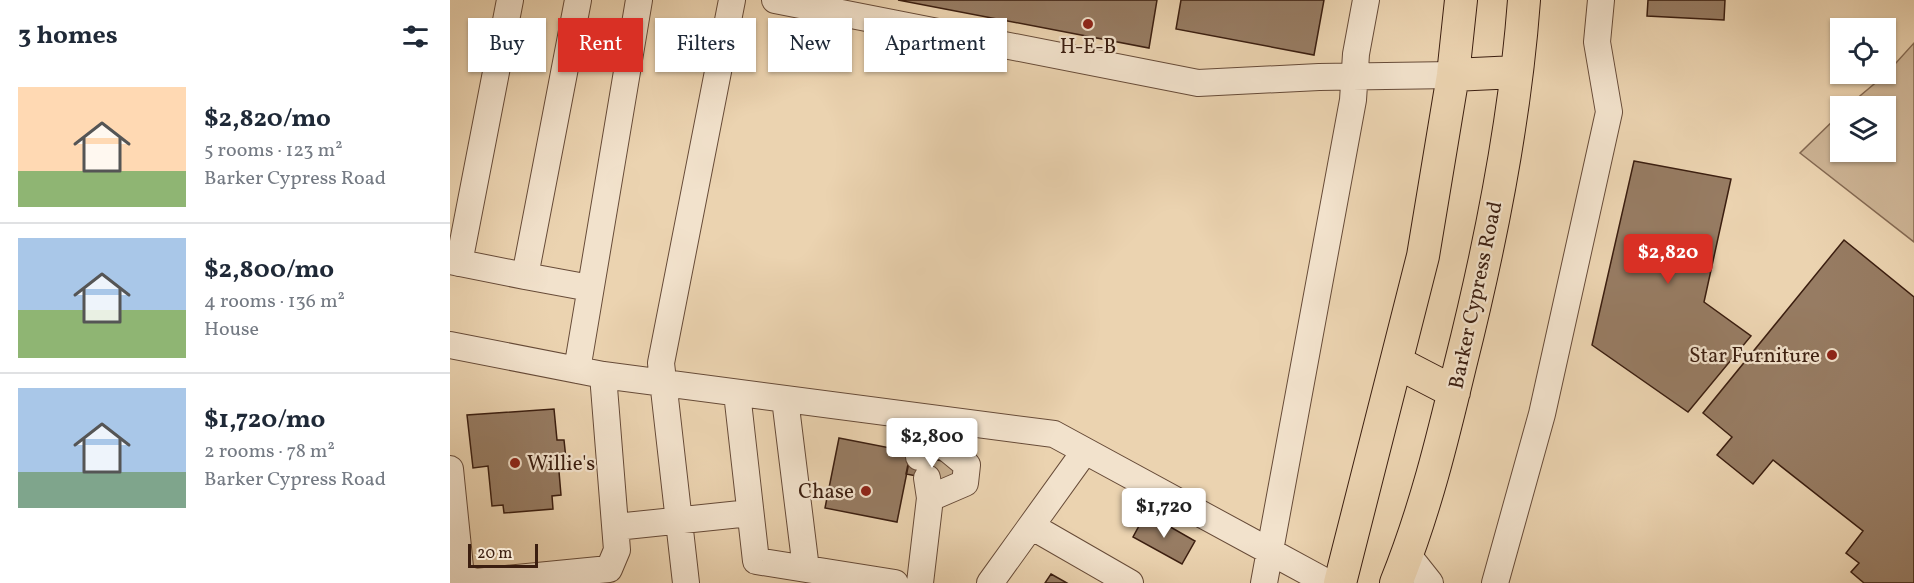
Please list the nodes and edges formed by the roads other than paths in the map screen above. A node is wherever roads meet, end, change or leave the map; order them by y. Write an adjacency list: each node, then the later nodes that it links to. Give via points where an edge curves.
1 (510, 0): 13 (lane)
2 (578, 0): 14 (lane)
3 (639, 0): 15 (lane)
4 (732, 0): 20 (lane, via 661,363)
5 (775, 0): 12 (lane, via 1198,83)
6 (1366, 0): 12 (lane)
7 (1461, 0): 11 (main road)
8 (1524, 0): 10 (main road, Barker Cypress Road)
9 (1600, 0): 45 (lane, via 1597,42 1609,112 1542,414)
10 (1516, 72): 11 (main road); 21 (main road, Barker Cypress Road, via 1478,296)
11 (1453, 75): 12 (lane); 17 (main road, via 1423,256)
12 (1354, 76): 32 (lane, via 1353,100)
13 (454, 262): 14 (lane)
14 (525, 276): 15 (lane)
15 (590, 288): 18 (lane)
16 (450, 345): 18 (lane)
17 (1398, 363): 21 (main road); 42 (main road)
18 (577, 370): 19 (lane)
19 (603, 375): 20 (lane); 30 (lane)
20 (664, 383): 22 (lane); 28 (lane)
21 (1454, 392): 33 (main road, Barker Cypress Road, via 1425,509)
22 (737, 393): 23 (lane); 27 (lane)
23 (785, 399): 25 (lane); 34 (lane)
24 (1084, 451): 25 (lane, via 1054,434); 29 (lane); 32 (lane)
25 (935, 465): 37 (lane)
26 (450, 469): 31 (lane)
27 (750, 513): 28 (lane); 34 (lane, via 756,561)
28 (680, 520): 30 (lane); 35 (lane)
29 (1030, 526): 38 (lane); 39 (lane)
30 (616, 527): 31 (lane, via 617,550 609,569 475,582 461,577)
31 (454, 544)
32 (1269, 551): 40 (lane); 41 (lane)
33 (1407, 555): 43 (main road, Barker Cypress Road); 44 (lane)
34 (806, 569): 36 (lane)
35 (686, 583)
36 (895, 583)
37 (920, 583)
38 (990, 583)
39 (1130, 583)
40 (1264, 583)
41 (1328, 583)
42 (1340, 583)
43 (1396, 583)
44 (1430, 583)
45 (1495, 583)

